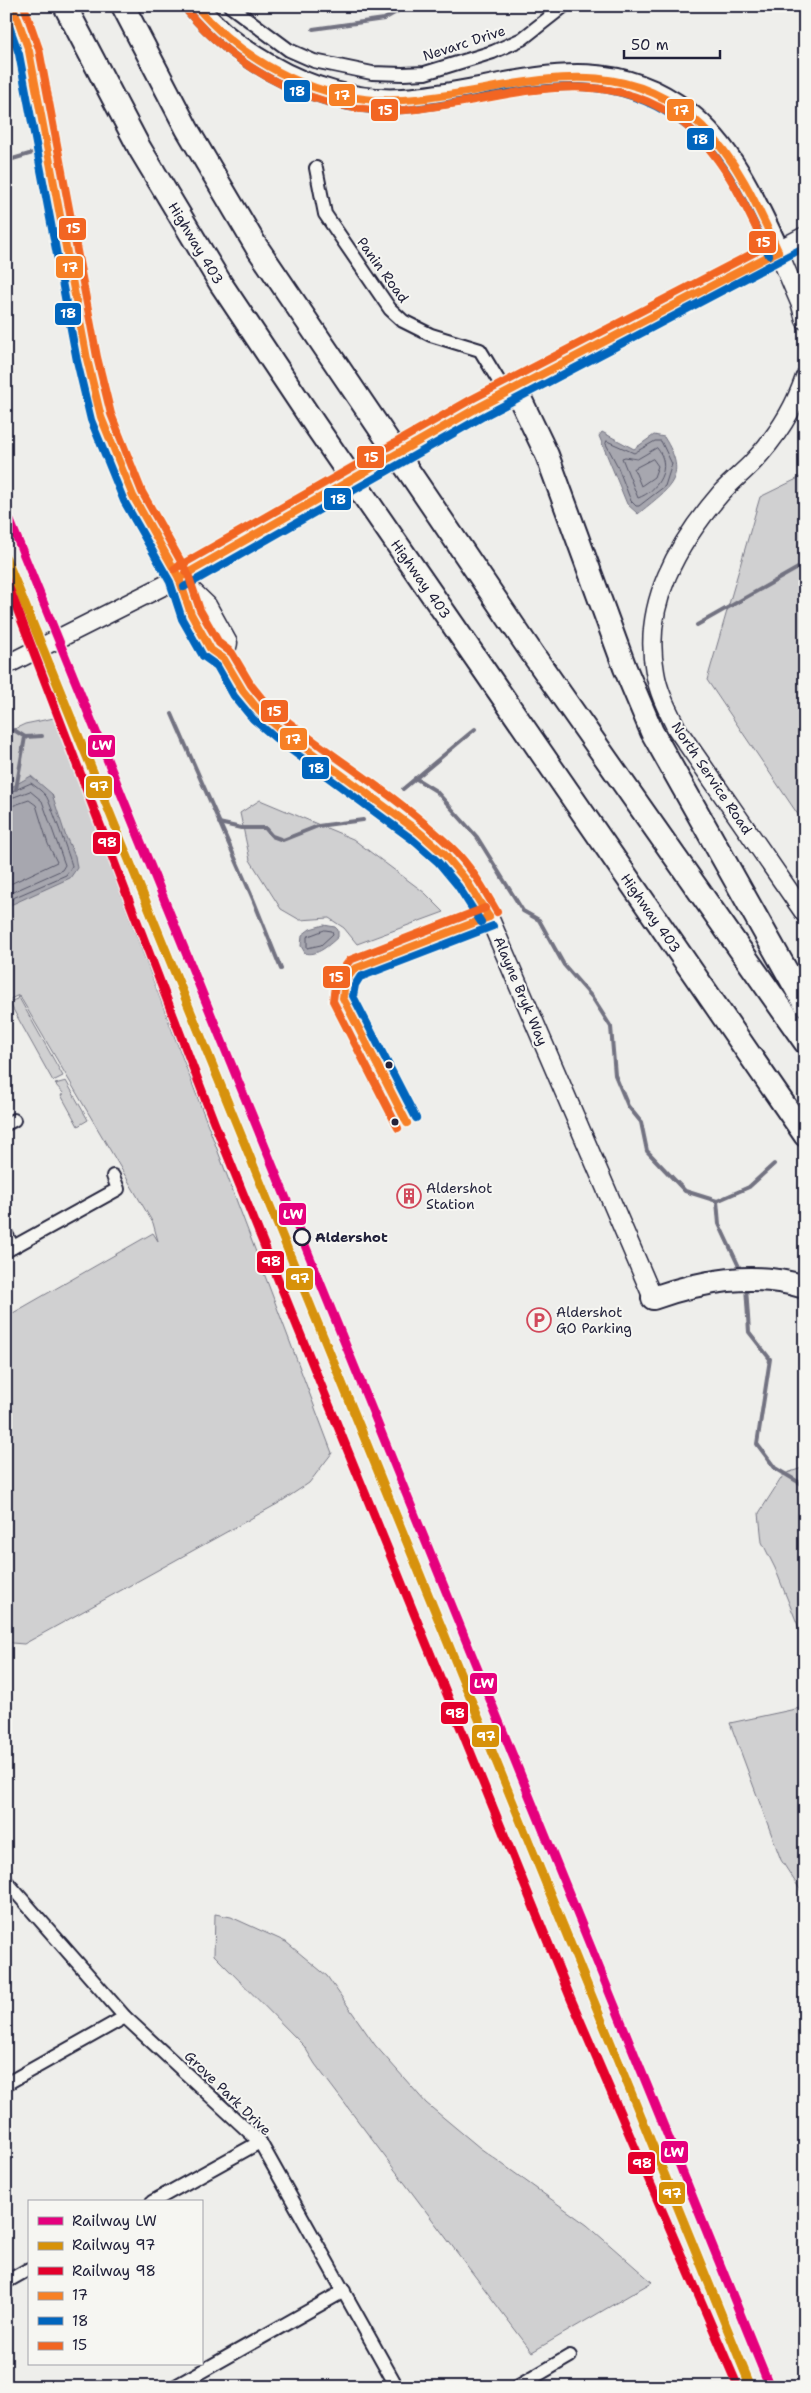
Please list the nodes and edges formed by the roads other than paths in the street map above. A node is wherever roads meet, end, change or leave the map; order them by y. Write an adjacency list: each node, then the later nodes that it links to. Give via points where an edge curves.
1 (13, 6): 13 (highway, via 29,51 86,359 102,417 133,496)
2 (65, 6): 18 (highway, Highway 403, via 140,149 221,284)
3 (124, 6): 17 (highway, via 187,129 256,246 534,656)
4 (196, 6): 9 (highway, via 254,58 292,79 352,97 402,101 532,78 562,76 609,78 649,89 688,113 732,162)
5 (230, 6): 6 (street, Nevarc Drive, via 289,50 314,62 372,73 403,74 425,73 493,52 522,39)
6 (564, 6)
7 (316, 168): 12 (street, Panin Road, via 325,214 390,309 403,321 431,335 480,350)
8 (805, 236): 9 (street)
9 (778, 250): 10 (street); 12 (street)
10 (805, 320)
11 (805, 378): 15 (street, North Service Road, via 779,430 694,528 668,569 656,604 652,648 655,673 676,729)
12 (511, 390): 13 (street, bridge); 16 (highway, via 547,455 625,668 652,732)
13 (179, 578): 14 (street); 23 (street, Alayne Bryk Way, via 191,614 211,650 224,660 243,691 272,723 419,832 466,880 489,917)
14 (8, 664)
15 (805, 914)
16 (805, 1004)
17 (805, 1042)
18 (805, 1135)
19 (113, 1176): 21 (street, via 118,1189)
20 (6, 1234): 21 (street)
21 (10, 1249)
22 (805, 1287): 23 (highway, via 778,1280 744,1279 707,1282)
23 (653, 1298)
24 (7, 1884): 25 (street, Grove Park Drive)
25 (125, 2017): 26 (street); 27 (street, Grove Park Drive)
26 (6, 2084)
27 (260, 2142): 28 (street); 31 (street, Grove Park Drive)
28 (156, 2200)
29 (28, 2270): 30 (street)
30 (6, 2282)
31 (344, 2292): 33 (street); 34 (street, Grove Park Drive)
32 (570, 2356): 35 (street)
33 (174, 2387)
34 (397, 2387)
35 (517, 2387)

